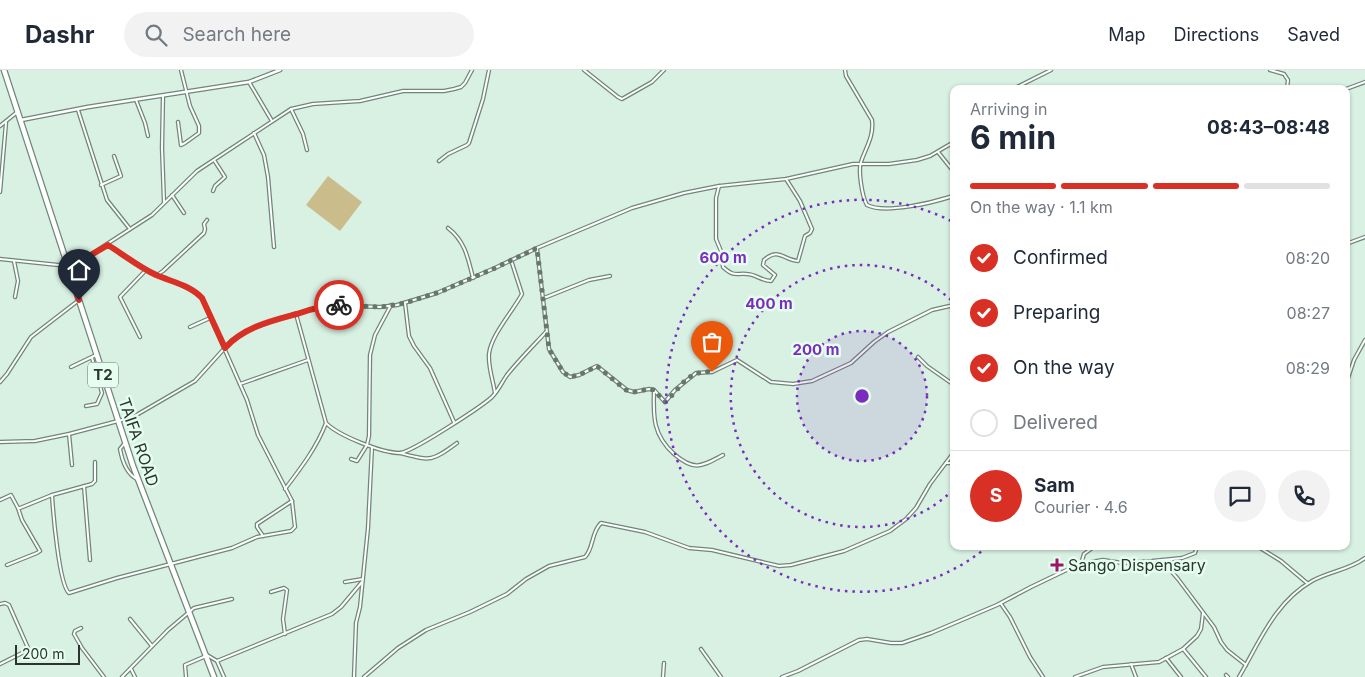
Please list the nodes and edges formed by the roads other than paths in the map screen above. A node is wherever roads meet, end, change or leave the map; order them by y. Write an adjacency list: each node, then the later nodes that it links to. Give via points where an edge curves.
1 (4, 70): 21 (highway, TAIFA ROAD / T2)
2 (181, 70): 16 (street)
3 (280, 70): 11 (street)
4 (472, 70): 19 (street, via 465,83 454,89 403,91 360,101)
5 (489, 70): 34 (street, via 469,143)
6 (584, 70): 7 (street, via 622,99 652,82)
7 (664, 70)
8 (844, 70): 35 (street, via 872,120 870,144)
9 (1051, 70): 13 (street)
10 (1270, 70): 14 (street, via 1284,74)
11 (249, 82): 16 (street); 23 (street)
12 (1365, 82): 15 (street)
13 (1021, 85)
14 (1287, 85)
15 (1350, 88)
16 (187, 92): 17 (street); 24 (street, via 199,133 181,144)
17 (163, 96): 18 (street); 44 (street)
18 (136, 100): 20 (street); 28 (street)
19 (291, 109): 23 (street); 30 (street)
20 (78, 110): 22 (street); 38 (street)
21 (18, 112): 22 (highway, TAIFA ROAD / T2); 25 (street)
22 (21, 120): 57 (highway, TAIFA ROAD / T2)
23 (272, 121): 27 (street)
24 (178, 122)
25 (6, 123): 26 (street); 41 (street)
26 (0, 126)
27 (254, 133): 33 (street); 52 (street, via 264,155 268,177)
28 (148, 136)
29 (950, 144): 31 (street)
30 (307, 150)
31 (938, 152): 35 (street, via 917,160); 36 (street)
32 (114, 156): 38 (street, via 121,176)
33 (214, 160): 40 (street, via 225,177); 42 (street)
34 (439, 161)
35 (860, 164): 37 (street); 43 (street, via 865,202 870,206 920,205)
36 (950, 167)
37 (786, 178): 39 (street); 39 (street, via 812,231 805,236 798,261 777,254 764,260 763,265 775,275 771,281 734,274 723,267 716,239)
38 (101, 185): 48 (street, via 107,200)
39 (719, 186): 53 (street, via 632,208)
40 (213, 191)
41 (0, 192)
42 (172, 194): 44 (street); 45 (street)
43 (950, 197)
44 (164, 202): 48 (street, via 152,215)
45 (184, 213)
46 (206, 220): 59 (street, via 204,233)
47 (448, 228): 61 (street, via 460,239)
48 (130, 229): 51 (street)
49 (1365, 237): 50 (street)
50 (1350, 243)
51 (108, 245): 57 (street); 58 (street)
52 (274, 247)
53 (537, 248): 55 (street); 63 (street)
54 (0, 259): 56 (street)
55 (511, 260): 61 (street); 84 (street, via 522,294 503,322 490,351)
56 (14, 261): 57 (street); 62 (street, via 18,281)
57 (68, 266): 64 (highway, TAIFA ROAD / T2)
58 (146, 270): 59 (street); 72 (street, via 120,297)
59 (156, 275): 69 (street, via 197,293)
60 (610, 276): 63 (street, via 589,280)
61 (473, 278): 65 (street)
62 (15, 297)
63 (543, 299): 71 (street)
64 (79, 300): 75 (highway, TAIFA ROAD / T2); 80 (street, via 31,337)
65 (405, 303): 66 (street); 87 (street, via 409,336 430,368)
66 (391, 306): 68 (street, via 328,305); 93 (street, via 375,335 370,355)
67 (950, 306): 83 (street, via 932,310 895,328 851,363 812,381 793,384 771,382 737,360 712,372 696,372 665,402)
68 (296, 314): 74 (street, via 249,330); 77 (street)
69 (210, 318): 70 (street); 74 (street)
70 (190, 327)
71 (546, 332): 83 (street, via 549,349 567,375 575,377 597,366 630,392); 84 (street)
72 (140, 337)
73 (1365, 340): 79 (street)
74 (225, 348): 82 (street); 86 (street, via 185,388)
75 (94, 356): 78 (street); 85 (street, via 102,393 97,404); 86 (highway, TAIFA ROAD / T2)
76 (918, 357): 81 (street)
77 (308, 360): 82 (street); 88 (street)
78 (71, 367)
79 (1350, 372)
80 (0, 382)
81 (950, 382)
82 (240, 384): 105 (street, via 258,435)
83 (654, 390): 96 (street, via 656,428 665,446 688,465 703,464)
84 (495, 393): 87 (street)
85 (86, 406)
86 (120, 422): 89 (street); 91 (highway, TAIFA ROAD / T2)
87 (454, 422): 95 (street, via 409,450)
88 (326, 423): 93 (street); 105 (street, via 307,459)
89 (69, 434): 90 (street, via 35,441); 102 (street)
90 (0, 442)
91 (126, 442): 103 (highway, TAIFA ROAD / T2); 103 (street, via 120,452 130,474)
92 (457, 444): 95 (street, via 431,460)
93 (367, 445): 94 (street); 98 (street, via 358,461)
94 (372, 447): 95 (street); 120 (street)
95 (400, 452)
96 (723, 455)
97 (950, 457): 100 (street)
98 (351, 459)
99 (95, 462): 104 (street, via 95,481)
100 (945, 463): 101 (street); 151 (street, via 916,508 890,531 844,551 790,566 689,548 645,532 601,523 585,557 549,566 484,606 426,630 398,648)
101 (950, 463)
102 (72, 465)
103 (138, 480): 117 (highway, TAIFA ROAD / T2)
104 (84, 486): 106 (street); 115 (street)
105 (285, 488): 108 (street)
106 (52, 495): 109 (street); 117 (street, via 61,574 67,592)
107 (0, 500): 109 (street, via 11,495)
108 (292, 501): 110 (street, via 257,524); 110 (street, via 294,529)
109 (18, 508): 119 (street, via 40,550)
110 (263, 536): 117 (street)
111 (1090, 550): 118 (street, via 1084,554)
112 (1195, 550): 116 (street, via 1193,555)
113 (1264, 550): 122 (street)
114 (1365, 558): 122 (street)
115 (90, 560)
116 (1159, 561): 118 (street, via 1122,563 1099,560); 128 (street, via 1178,579)
117 (171, 564): 127 (highway, TAIFA ROAD / T2)
118 (1081, 564): 126 (street)
119 (7, 565)
120 (362, 580): 121 (street); 131 (street, via 332,614); 150 (street)
121 (345, 582)
122 (1308, 584): 141 (street, via 1288,598 1275,614)
123 (271, 592): 131 (street, via 287,590)
124 (232, 599): 127 (street, via 199,605)
125 (0, 604): 139 (street, via 9,605 28,648)
126 (1001, 604): 154 (street, via 902,643 859,640); 155 (street)
127 (188, 612): 132 (street); 135 (highway, TAIFA ROAD / T2)
128 (1203, 613): 134 (street, via 1200,633); 141 (street, via 1227,650)
129 (130, 618): 132 (street)
130 (81, 628): 144 (street, via 74,634)
131 (285, 634): 137 (street)
132 (152, 646): 142 (street)
133 (702, 649): 153 (street)
134 (1183, 649): 136 (street); 159 (street)
135 (206, 655): 137 (street); 147 (street, via 185,665); 148 (highway, TAIFA ROAD / T2)
136 (1166, 658): 140 (street, via 1156,663); 158 (street)
137 (217, 661): 149 (street)
138 (664, 663): 152 (street)
139 (0, 664)
140 (1131, 664): 143 (street, via 1103,667); 157 (street)
141 (1246, 665): 160 (street)
142 (130, 669): 145 (street); 146 (street)
143 (1081, 676): 156 (street)
144 (104, 677)
145 (122, 677)
146 (135, 677)
147 (186, 677)
148 (214, 677)
149 (224, 677)
150 (354, 677)
151 (364, 677)
152 (663, 677)
153 (721, 677)
154 (782, 677)
155 (1043, 677)
156 (1075, 677)
157 (1136, 677)
158 (1181, 677)
159 (1206, 677)
160 (1239, 677)

